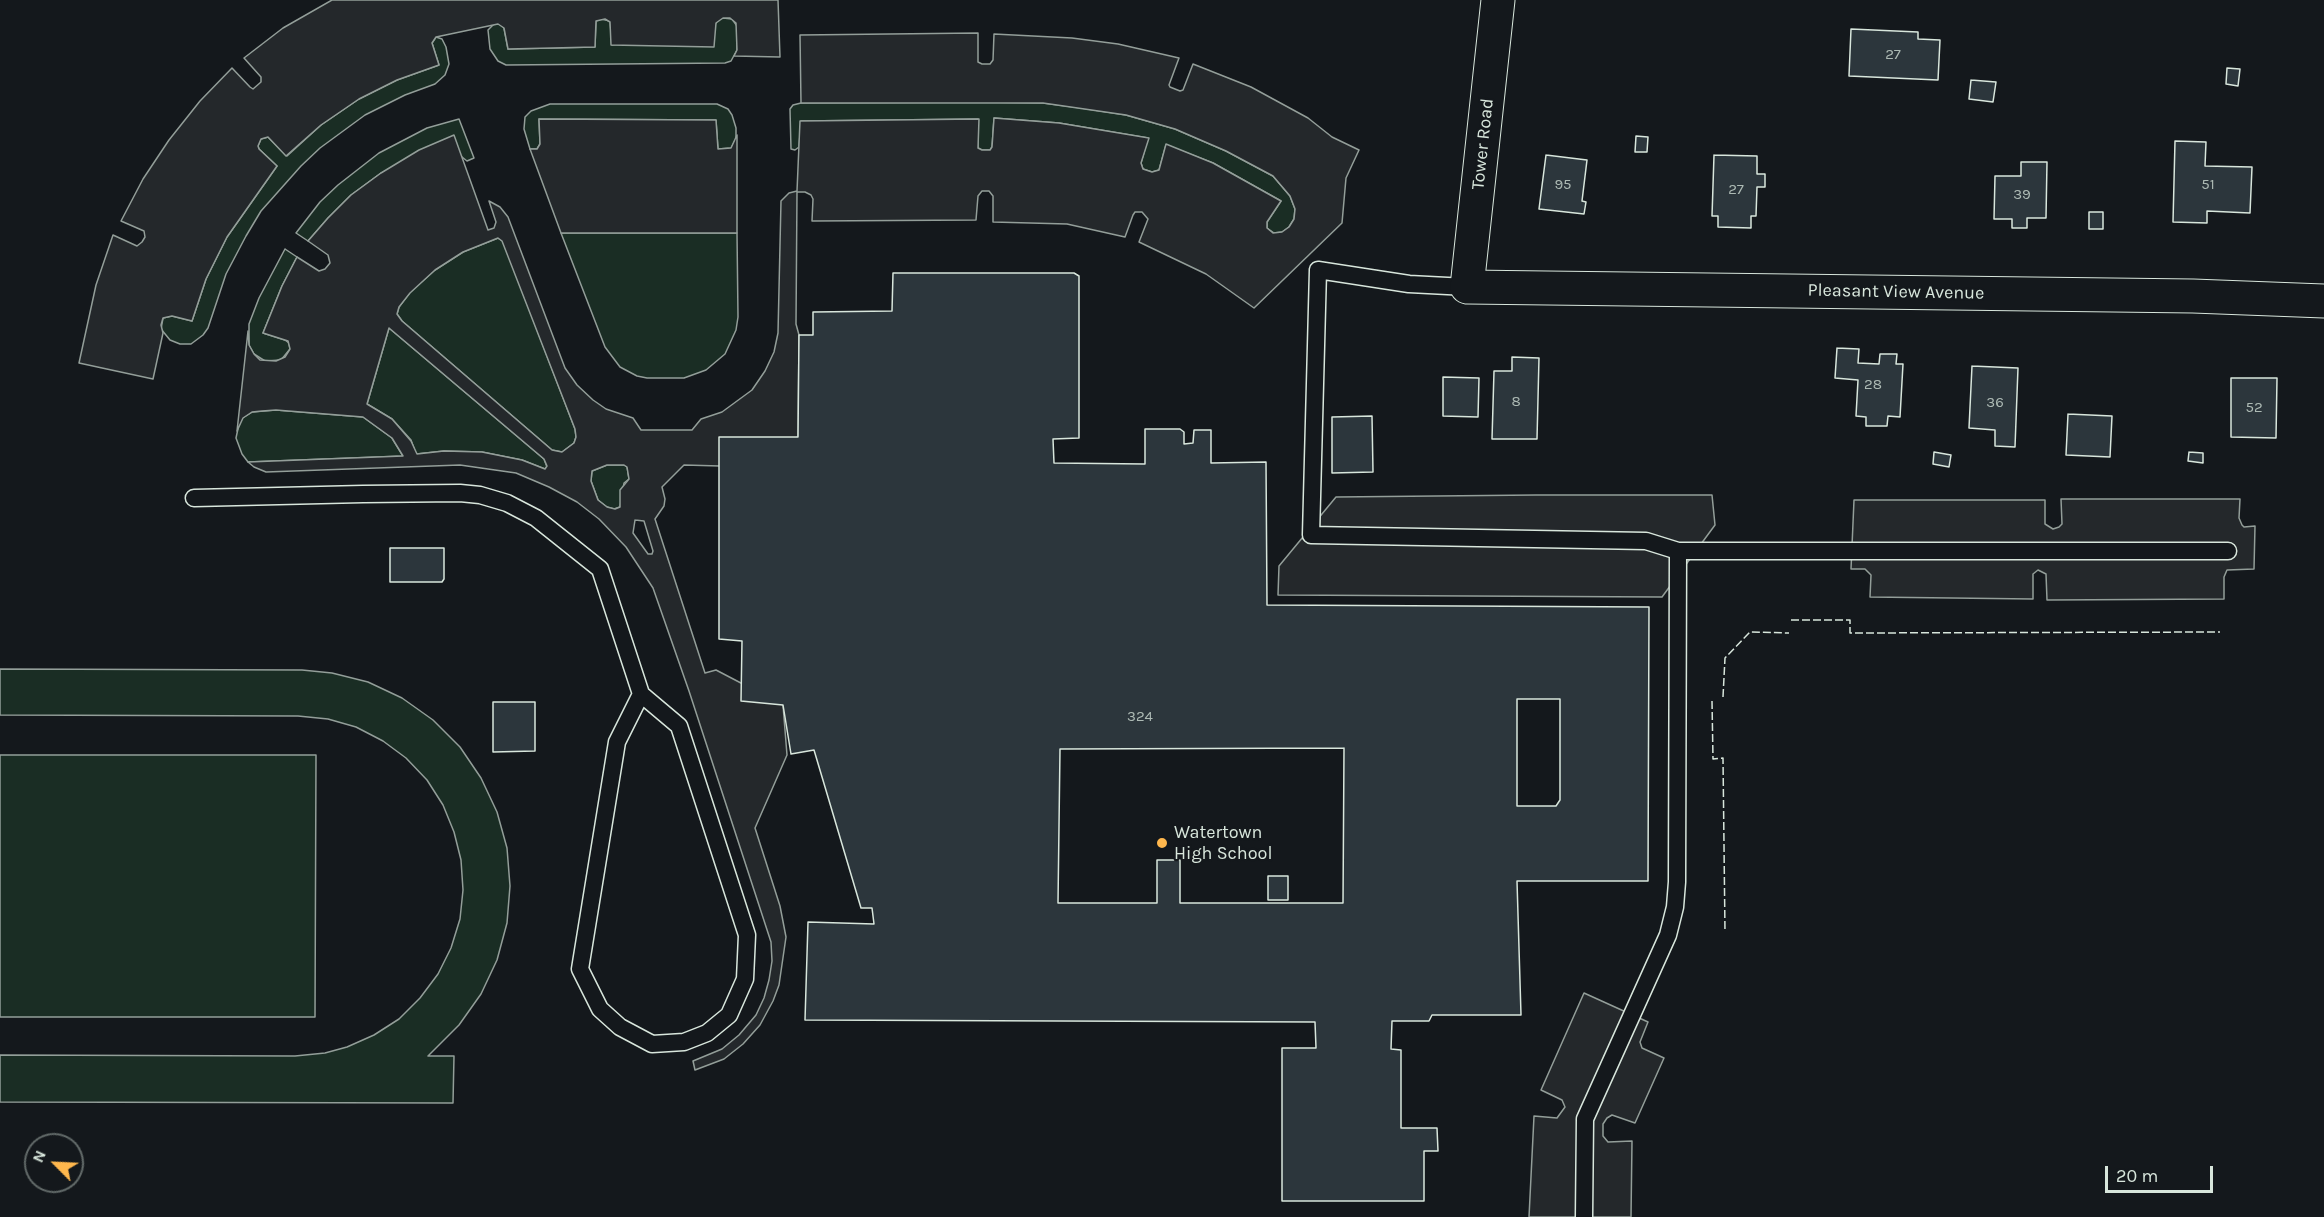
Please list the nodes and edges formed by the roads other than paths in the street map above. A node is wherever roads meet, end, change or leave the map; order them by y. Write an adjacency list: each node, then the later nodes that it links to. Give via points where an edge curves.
1 (1498, 0): 2 (street, Tower Road)
2 (1467, 287): 3 (street, Pleasant View Avenue); 5 (lane, via 1409,284 1318,270 1311,535 1646,541)
3 (2324, 301)
4 (194, 498): 7 (lane, via 460,493 507,503 536,518 600,569)
5 (1678, 551): 6 (lane); 8 (lane, via 1675,907 1668,935 1585,1119)
6 (2228, 551)
7 (641, 694): 7 (lane, via 617,742 580,969 600,1009 620,1027 652,1044 684,1042 707,1033 729,1015 745,979 747,935 679,726)
8 (1584, 1217)

